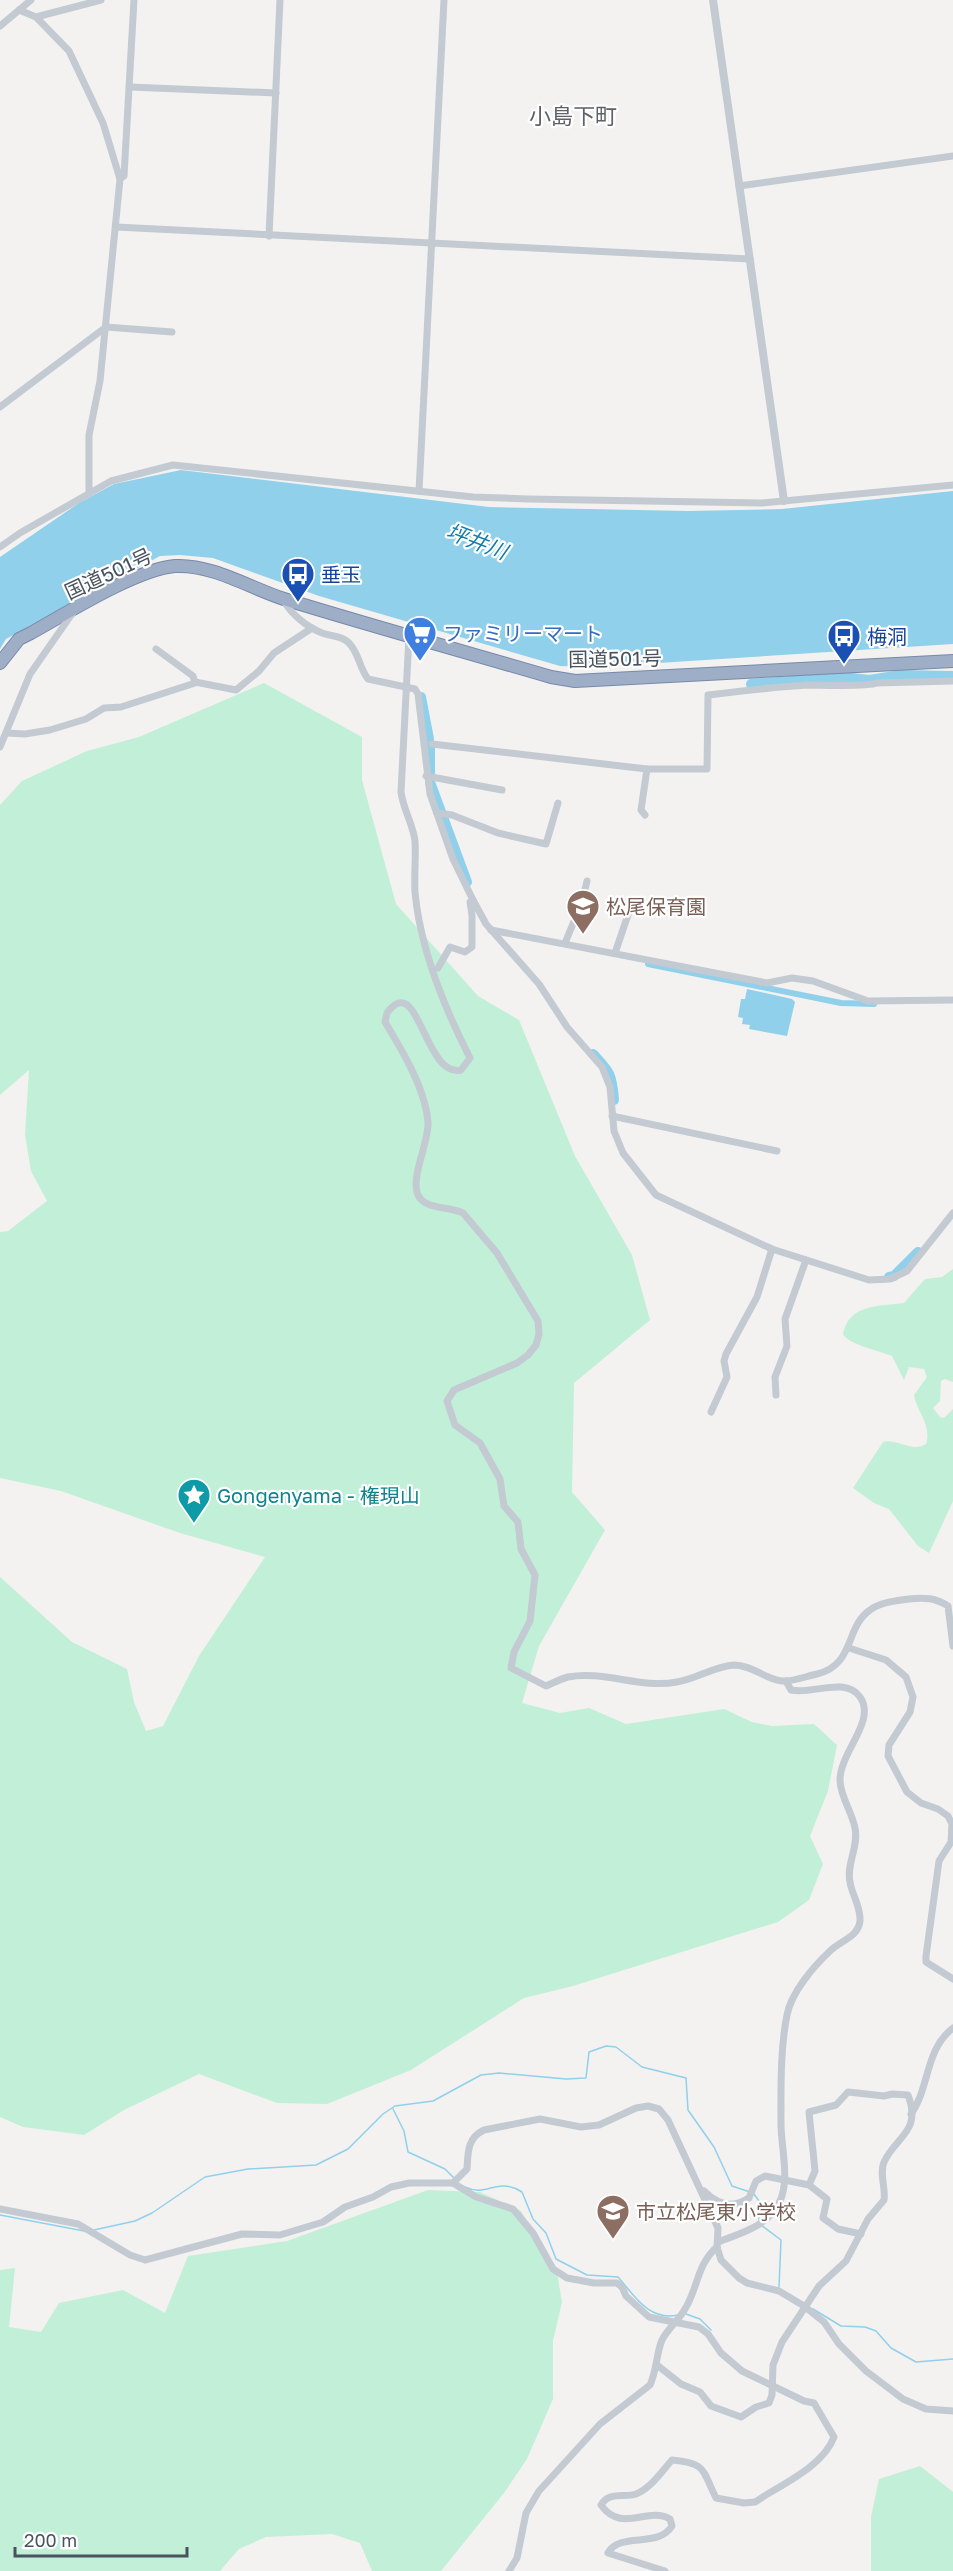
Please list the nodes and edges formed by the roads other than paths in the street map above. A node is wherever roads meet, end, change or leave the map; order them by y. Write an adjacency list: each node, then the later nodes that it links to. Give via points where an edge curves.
1 (31, 0): 7 (street)
2 (101, 0): 8 (street)
3 (134, 0): 10 (street)
4 (280, 0): 11 (street)
5 (444, 0): 17 (street)
6 (713, 0): 14 (street)
7 (19, 10): 8 (street); 9 (street)
8 (36, 17): 13 (street, via 73,59 103,123)
9 (0, 26)
10 (130, 87): 11 (street); 13 (street, via 124,176)
11 (276, 93): 16 (street)
12 (953, 156): 14 (street)
13 (120, 179): 15 (street)
14 (739, 186): 18 (street)
15 (116, 227): 16 (street); 19 (street)
16 (269, 236): 17 (street)
17 (432, 243): 18 (street); 23 (street)
18 (750, 259): 25 (street)
19 (106, 327): 20 (street); 21 (street); 24 (street, via 89,435)
20 (172, 332)
21 (0, 406)
22 (953, 485): 25 (street)
23 (419, 491): 24 (street, via 173,465 111,481); 25 (street, via 528,499)
24 (89, 493): 26 (street)
25 (784, 501)
26 (0, 547)
27 (283, 598): 28 (highway, 国道501号, via 178,566 139,576); 29 (street, via 291,612); 30 (highway, 国道501号)
28 (74, 611): 33 (highway, 国道501号, via 19,639); 37 (street, via 30,674)
29 (312, 628): 34 (street, via 274,653 236,690); 36 (street, via 339,636 351,645 368,679)
30 (409, 635): 32 (highway, 国道501号, via 575,681); 36 (street)
31 (156, 649): 34 (street)
32 (953, 661)
33 (0, 663)
34 (195, 681): 37 (street, via 191,686 121,707 104,708 86,719 50,730)
35 (953, 681): 40 (street, via 870,686 860,683 708,695 707,770)
36 (405, 685): 41 (street, via 418,694); 63 (street, via 401,792 415,840 416,893 426,946 450,1023 470,1058 462,1070 443,1067 413,1009 398,1005 387,1014 385,1022 408,1059 427,1114 417,1194 432,1206 463,1213 497,1253 538,1321 536,1345 528,1355 454,1389 447,1401 455,1425 480,1443 500,1479 504,1506 518,1522 521,1549 536,1575 530,1622 510,1668 546,1686 568,1677 676,1683 733,1665)
37 (7, 733): 39 (street)
38 (432, 744): 40 (street)
39 (0, 747)
40 (647, 769): 45 (street, via 641,810)
41 (430, 776): 42 (street); 44 (street)
42 (501, 790)
43 (558, 803): 44 (street, via 546,844)
44 (440, 813): 47 (street)
45 (645, 815)
46 (587, 881): 50 (street)
47 (472, 900): 49 (street); 52 (street, via 472,947 465,951 450,947)
48 (631, 906): 51 (street)
49 (491, 930): 50 (street); 54 (street, via 539,984 567,1027 602,1067 610,1087)
50 (565, 943): 51 (street)
51 (615, 953): 53 (street, via 767,983 792,978 813,981 868,1001)
52 (438, 968)
53 (953, 1000)
54 (613, 1117): 55 (street); 57 (street, via 623,1153 656,1195)
55 (777, 1151)
56 (953, 1213): 58 (street, via 916,1262 899,1277 869,1280)
57 (772, 1249): 58 (street); 60 (street, via 757,1297 726,1354 727,1377)
58 (806, 1260): 59 (street, via 785,1319 787,1346 776,1377)
59 (776, 1395)
60 (711, 1412)
61 (953, 1647): 62 (street, via 948,1606 939,1600 921,1598 871,1609 861,1617)
62 (849, 1648): 63 (street, via 829,1671); 64 (street, via 886,1660 901,1670 911,1687 910,1712 889,1745 888,1756 907,1792 948,1816 952,1824 951,1842 939,1861 926,1962)
63 (786, 1681): 67 (street, via 791,1690 803,1693 845,1687 858,1695 865,1708 862,1725 841,1766 840,1778 855,1829 849,1881 860,1921 854,1934 826,1954 794,1996 787,2015 781,2125)
64 (953, 1979)
65 (953, 2028): 66 (street, via 943,2035 935,2049 919,2103)
66 (911, 2114): 69 (street, via 908,2095 848,2092 836,2105 808,2112 815,2171); 72 (street, via 906,2136 884,2163 884,2200)
67 (783, 2178): 69 (street); 70 (street, via 765,2176 756,2181 744,2201 728,2204 714,2200); 73 (street, via 780,2200 765,2221)
68 (453, 2183): 70 (street, via 467,2169 470,2144 484,2130 540,2119 581,2127 599,2126 648,2106 659,2109 668,2120); 71 (street, via 391,2187 345,2206 323,2222 280,2235 242,2234 145,2260 78,2224); 75 (street, via 476,2197 513,2209 533,2233 553,2269 567,2278 617,2283 649,2317)
69 (809, 2185): 72 (street, via 827,2199 823,2218 832,2226)
70 (700, 2187): 73 (street, via 718,2228)
71 (0, 2209)
72 (861, 2234): 74 (street, via 846,2261)
73 (718, 2245): 74 (street, via 721,2260 739,2278 779,2291); 75 (street, via 706,2257 685,2309)
74 (805, 2305): 77 (street, via 775,2356); 78 (street, via 866,2371 903,2399 926,2409)
75 (675, 2322): 76 (street, via 662,2341); 77 (street, via 699,2327 734,2364)
76 (657, 2366): 77 (street, via 700,2392 711,2406 733,2416 741,2417 769,2403); 79 (street, via 650,2385 600,2424 539,2491 526,2513 517,2558)
77 (772, 2385): 80 (street, via 814,2403 827,2422 834,2437 830,2449 818,2460 755,2502 744,2503 716,2498 703,2469 695,2462 672,2460 636,2494 610,2497 601,2505 608,2515 623,2519 663,2515 670,2519 669,2532 653,2539 619,2544 609,2553)
78 (953, 2411)
79 (509, 2571)
80 (664, 2571)

